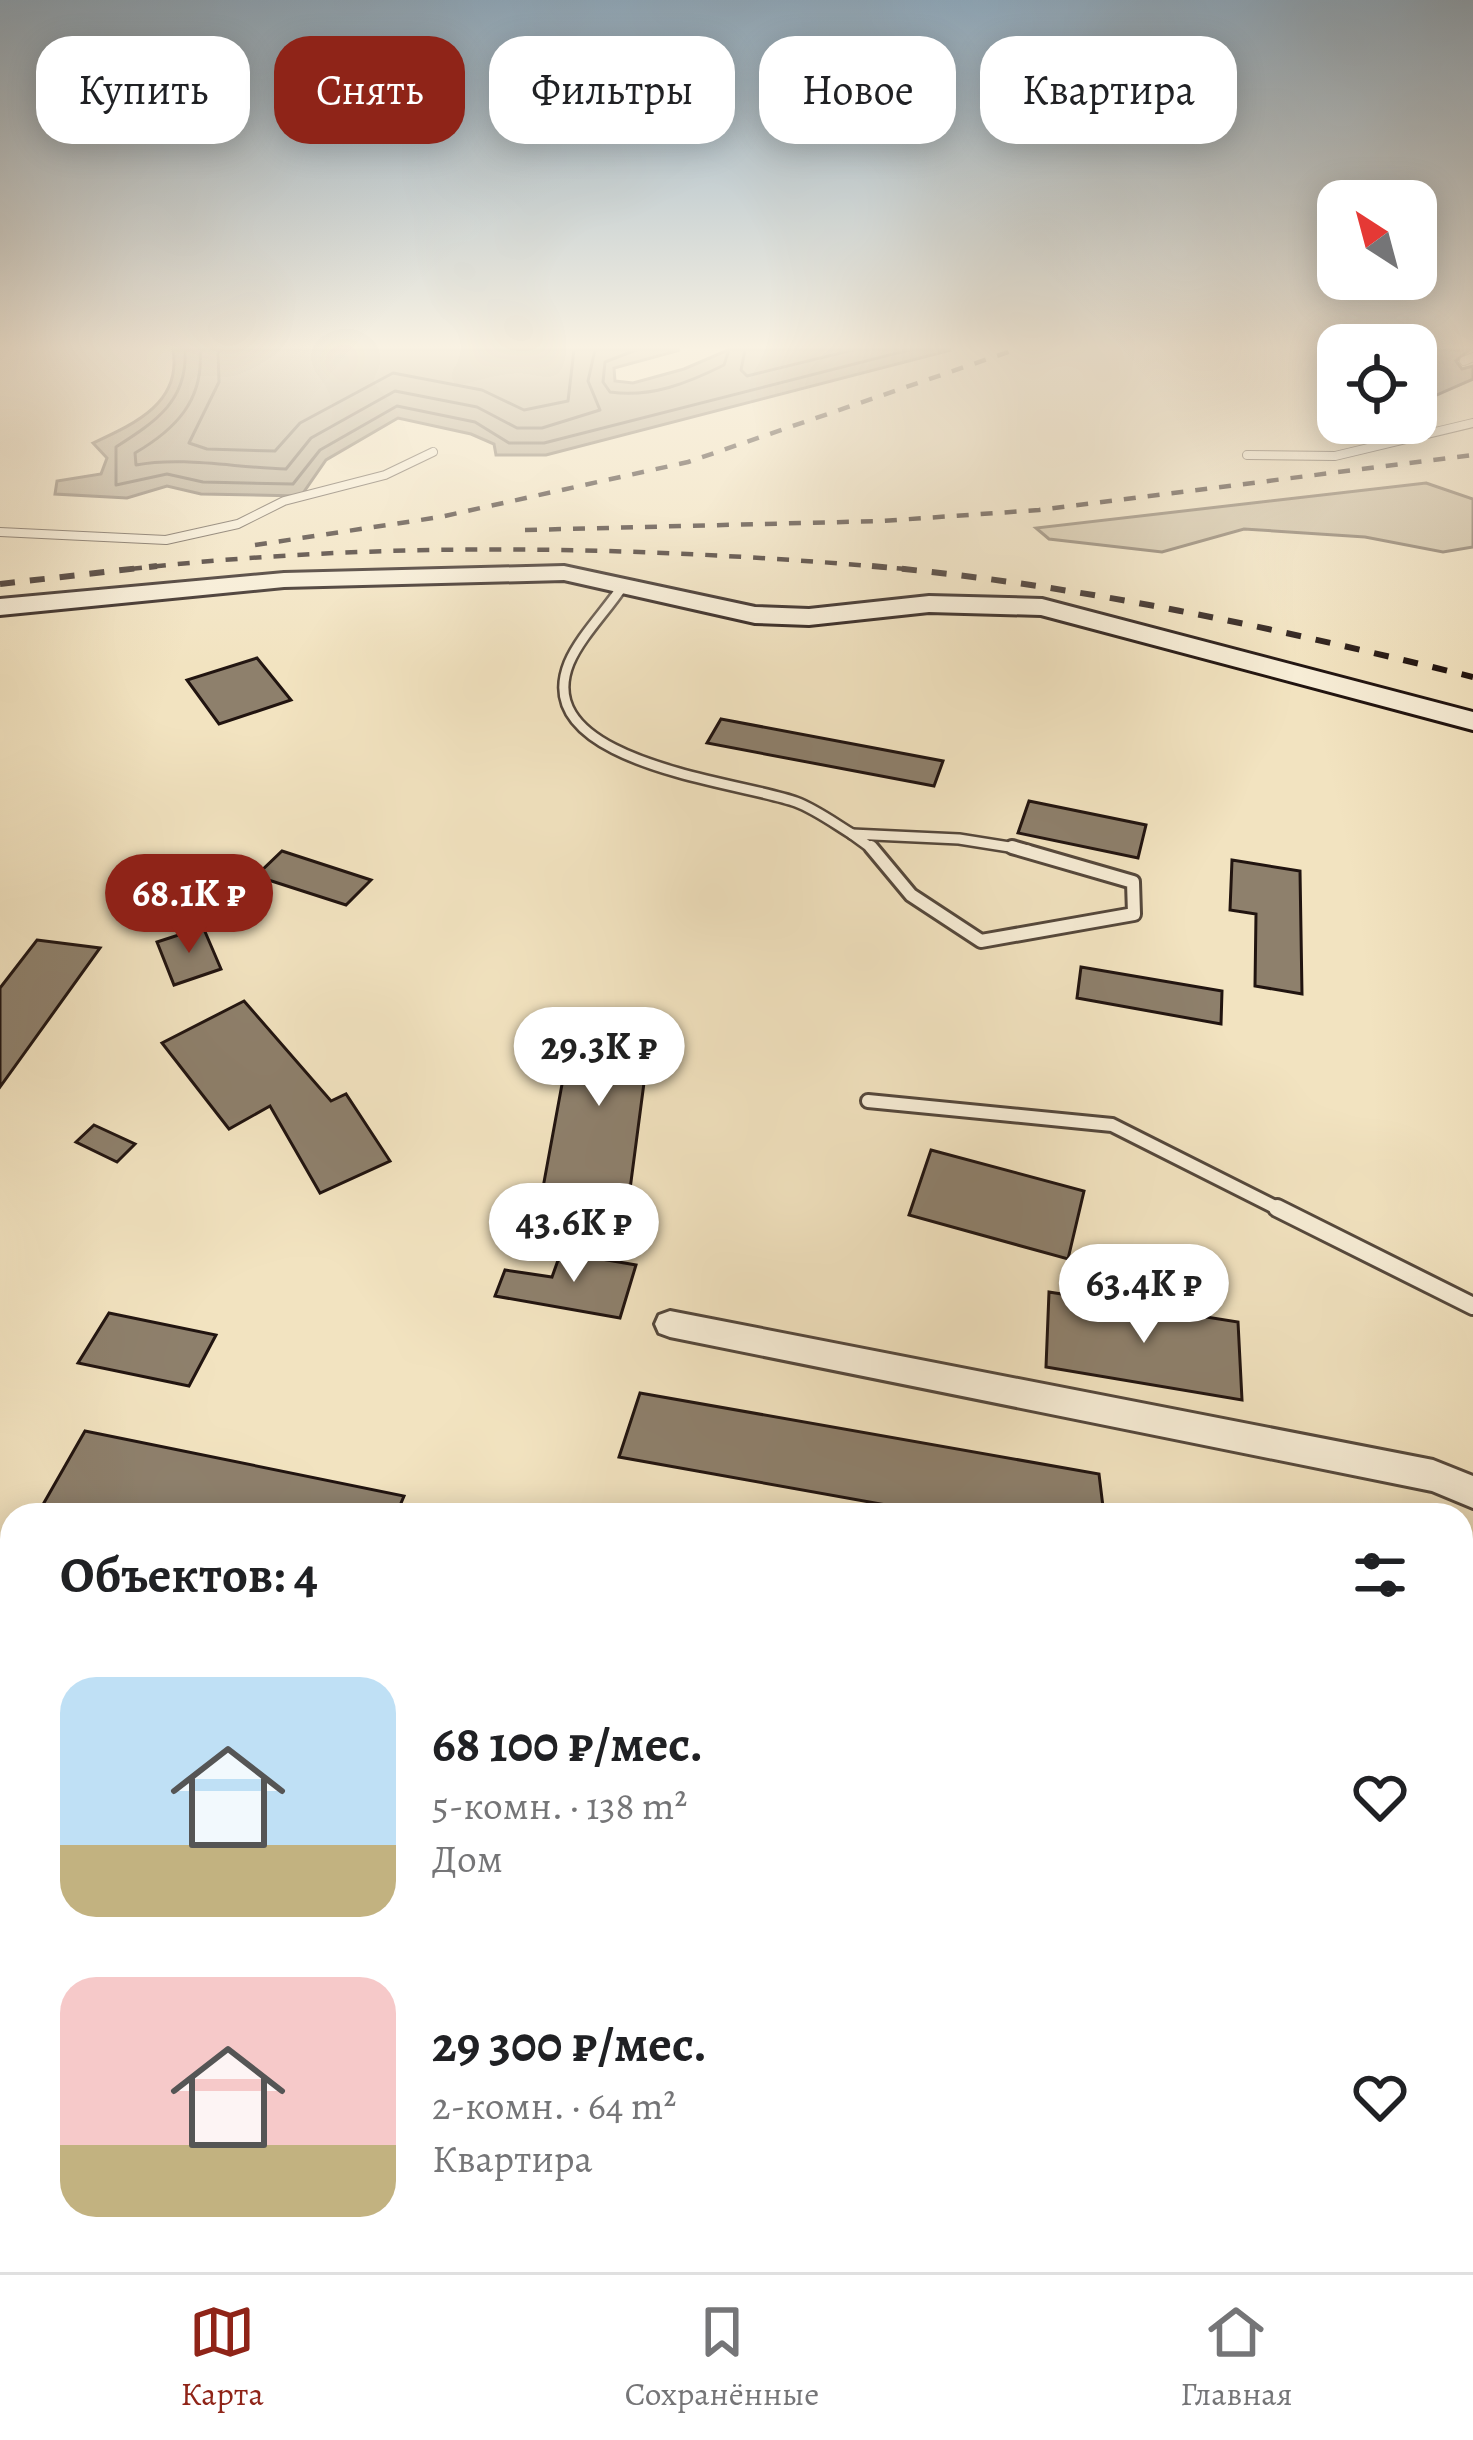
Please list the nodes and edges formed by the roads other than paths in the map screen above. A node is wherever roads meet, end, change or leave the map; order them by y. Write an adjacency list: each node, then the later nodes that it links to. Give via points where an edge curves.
1 (425, 456): 4 (lane, via 238,524 166,540)
2 (1252, 456): 3 (lane, via 1291,463)
3 (1346, 456)
4 (0, 532)
5 (622, 587): 6 (street, via 564,573 284,580); 7 (street, via 755,615 929,604 1042,607); 8 (lane, via 568,664 576,717 647,766 798,802)
6 (0, 607)
7 (1473, 721)
8 (852, 834): 8 (lane, via 911,895 981,941 1134,914 1133,882 1094,865 908,833)
9 (868, 1101): 10 (lane, via 1112,1126)
10 (1473, 1306)
11 (670, 1324): 12 (street, via 1433,1476)
12 (1473, 1492)

